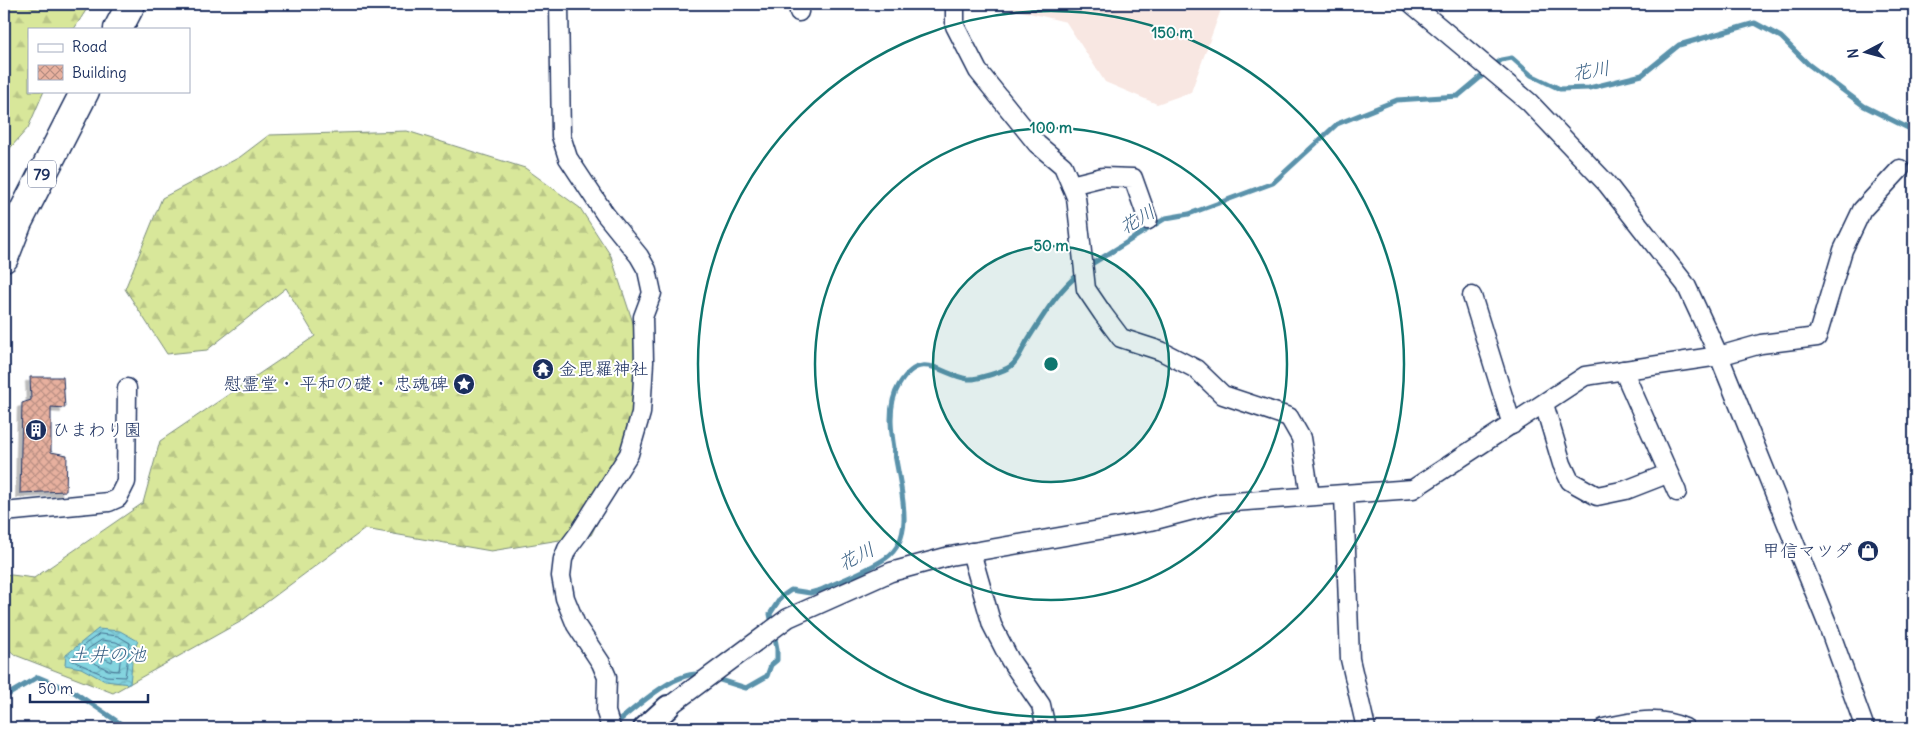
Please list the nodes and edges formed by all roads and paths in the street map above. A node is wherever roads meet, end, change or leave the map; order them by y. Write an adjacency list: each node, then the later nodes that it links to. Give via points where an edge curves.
1 (131, 4): 5 (main road)
2 (560, 4): 24 (street, via 560,104 568,158 643,263 652,293 643,317 641,414 629,454 567,549 561,576 565,598 576,625 607,677 606,712)
3 (955, 4): 8 (street, via 955,26 978,71 1037,144 1063,166)
4 (1412, 4): 12 (street, via 1528,102 1607,184 1686,285)
5 (119, 28)
6 (84, 92): 10 (main road, 79, via 22,214)
7 (1900, 170): 12 (street, via 1862,210 1843,250 1817,337 1761,344)
8 (1071, 185): 9 (street, via 1103,177 1133,178); 19 (street, via 1076,197 1086,289 1121,338 1161,351 1196,369 1223,395 1289,417 1302,438)
9 (1148, 220)
10 (4, 258)
11 (1472, 296): 16 (street)
12 (1719, 356): 13 (street); 30 (street, via 1827,623)
13 (1623, 370): 15 (street, via 1585,376); 17 (street)
14 (127, 388): 21 (street, via 126,482 118,498 109,502)
15 (1544, 404): 16 (street); 17 (street, via 1570,481 1597,496 1626,490)
16 (1512, 425): 20 (street, via 1413,488)
17 (1667, 474): 18 (street)
18 (1677, 492)
19 (1310, 495): 20 (street); 22 (street, via 1220,503 1151,521)
20 (1344, 495): 27 (street, via 1350,659)
21 (4, 512)
22 (971, 552): 23 (street, via 891,572 788,618); 26 (street, via 992,625 1010,660 1041,705)
23 (668, 707): 25 (street)
24 (611, 728)
25 (645, 728)
26 (1046, 728)
27 (1366, 728)
28 (1604, 728): 29 (street, via 1640,719 1670,721)
29 (1685, 728)
30 (1865, 728)

